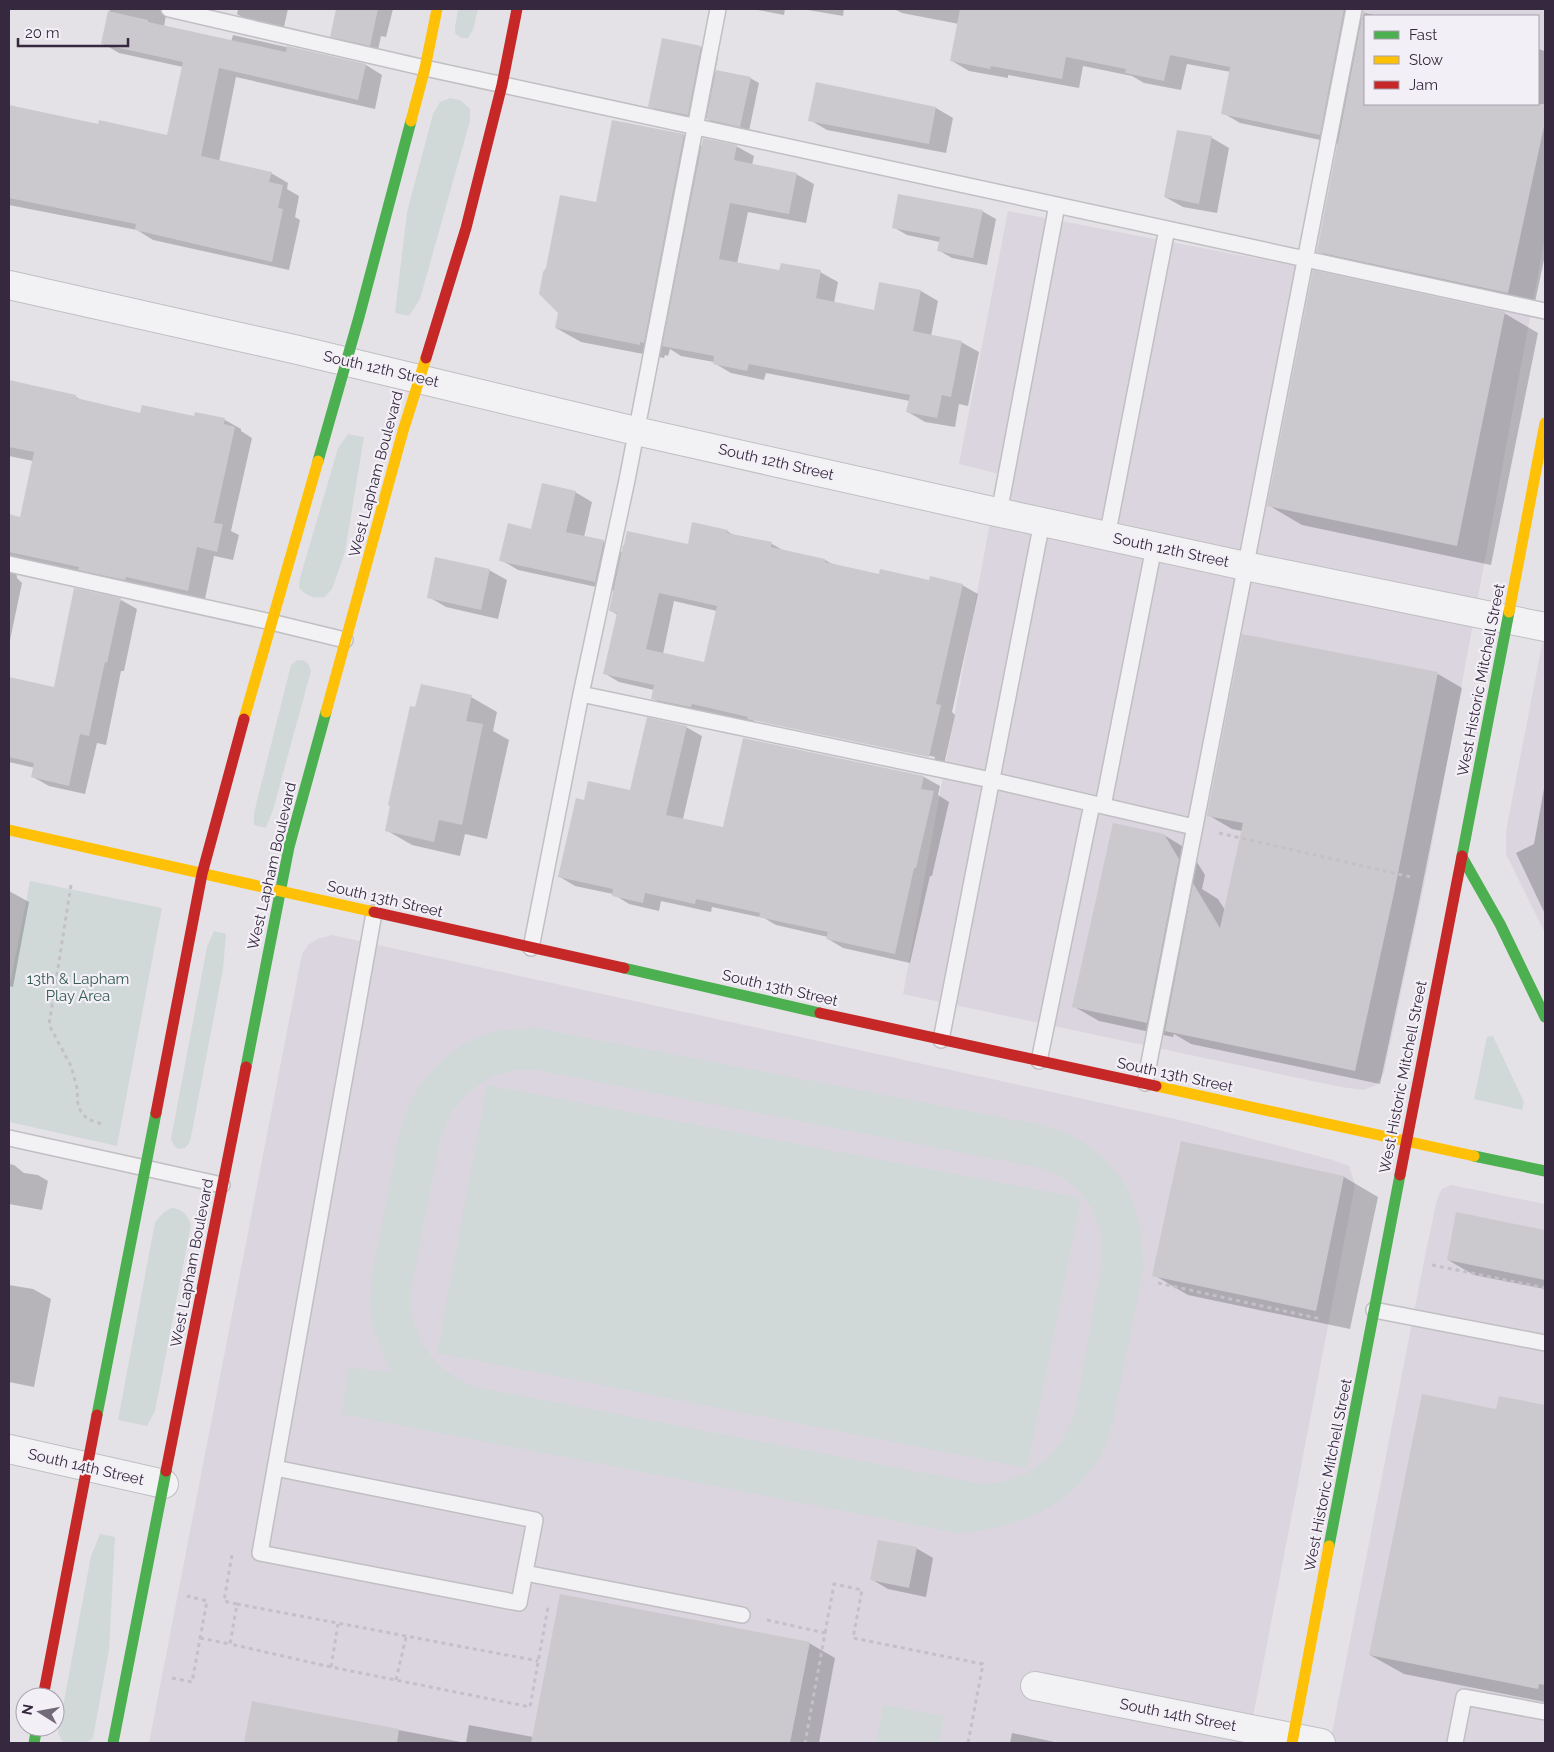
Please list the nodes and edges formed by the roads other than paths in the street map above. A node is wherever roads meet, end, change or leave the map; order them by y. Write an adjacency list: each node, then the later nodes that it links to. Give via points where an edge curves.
1 (169, 9): 6 (lane)
2 (438, 9): 6 (street)
3 (517, 9): 7 (street, West Lapham Boulevard)
4 (718, 9): 8 (lane)
5 (1354, 9): 11 (lane)
6 (426, 68): 7 (lane); 14 (street)
7 (502, 84): 8 (lane); 15 (street, West Lapham Boulevard, via 466,228)
8 (694, 126): 9 (lane); 17 (lane)
9 (1057, 205): 10 (lane); 18 (lane)
10 (1167, 229): 11 (lane); 20 (lane)
11 (1305, 259): 13 (lane); 23 (lane)
12 (9, 285): 14 (street, South 12th Street)
13 (1545, 311)
14 (346, 361): 15 (street, South 12th Street); 25 (street)
15 (418, 378): 17 (street, South 12th Street); 27 (street, West Lapham Boulevard)
16 (1545, 423): 24 (street, West Historic Mitchell Street)
17 (636, 431): 18 (street, South 12th Street); 28 (lane)
18 (999, 513): 19 (street, South 12th Street)
19 (1042, 522): 20 (street, South 12th Street); 29 (lane)
20 (1107, 536): 21 (street, South 12th Street)
21 (1154, 547): 23 (street, South 12th Street); 30 (lane)
22 (9, 564): 25 (lane)
23 (1245, 566): 24 (street, South 12th Street); 31 (lane)
24 (1507, 619): 26 (street, South 12th Street); 33 (street, West Historic Mitchell Street)
25 (271, 622): 27 (lane); 34 (street)
26 (1545, 627)
27 (345, 640): 35 (street, West Lapham Boulevard)
28 (581, 694): 29 (lane); 37 (lane)
29 (991, 780): 30 (lane); 39 (lane)
30 (1097, 805): 31 (lane); 40 (lane)
31 (1194, 827): 41 (lane)
32 (9, 830): 34 (street, South 13th Street)
33 (1462, 857): 38 (street, via 1500,924); 43 (street, West Historic Mitchell Street)
34 (202, 874): 35 (street, South 13th Street); 44 (street)
35 (280, 891): 36 (street, South 13th Street); 46 (street, West Lapham Boulevard)
36 (374, 912): 37 (street, South 13th Street); 51 (lane)
37 (531, 948): 39 (street, South 13th Street)
38 (1545, 1017)
39 (941, 1040): 40 (street, South 13th Street)
40 (1039, 1061): 41 (street, South 13th Street)
41 (1144, 1083): 43 (street, South 13th Street)
42 (9, 1138): 44 (lane)
43 (1406, 1141): 45 (street, South 13th Street); 47 (street, West Historic Mitchell Street)
44 (145, 1169): 46 (lane); 50 (street)
45 (1545, 1170)
46 (222, 1185): 52 (street, West Lapham Boulevard)
47 (1374, 1310): 48 (lane); 58 (street, West Historic Mitchell Street)
48 (1545, 1343)
49 (9, 1449): 50 (street, South 14th Street)
50 (87, 1467): 52 (street, South 14th Street); 56 (street)
51 (275, 1468): 53 (lane, via 534,1520); 53 (lane, via 260,1553 519,1604)
52 (164, 1484): 59 (street, West Lapham Boulevard)
53 (525, 1573): 54 (lane)
54 (742, 1615)
55 (1035, 1686): 58 (street, South 14th Street)
56 (45, 1687)
57 (1545, 1712): 61 (lane, via 1464,1697)
58 (1293, 1740): 60 (street, South 14th Street)
59 (113, 1743)
60 (1321, 1743)
61 (1455, 1743)

